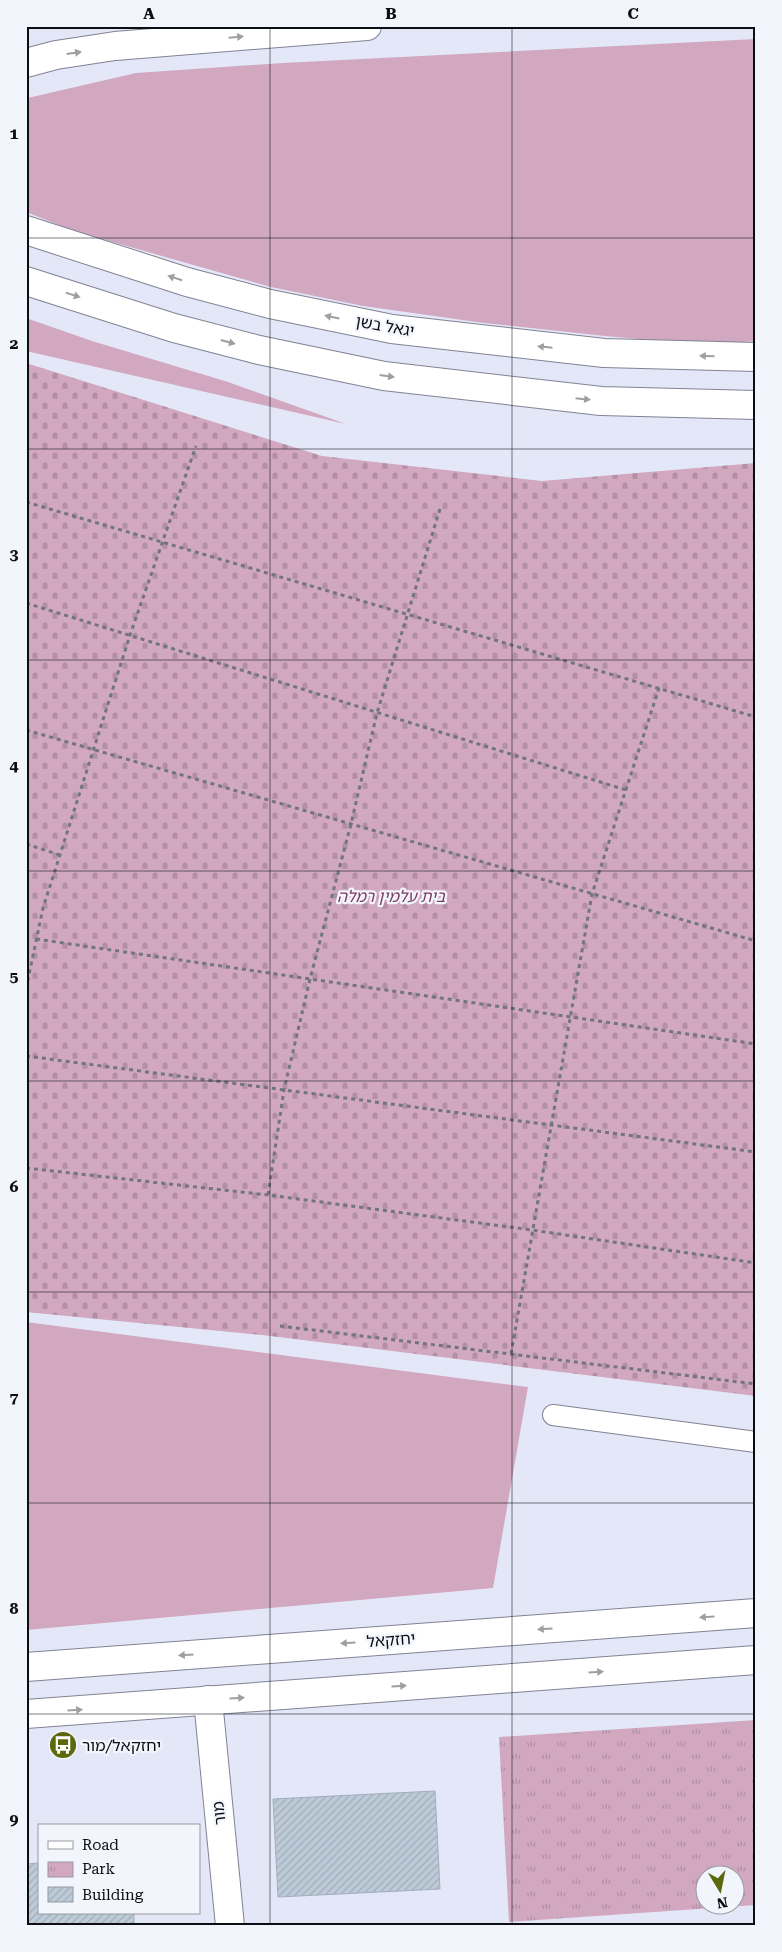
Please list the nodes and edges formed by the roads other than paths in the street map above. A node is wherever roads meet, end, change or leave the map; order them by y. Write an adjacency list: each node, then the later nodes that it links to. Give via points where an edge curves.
1 (367, 26): 2 (main road, one-way to 1, via 115,46)
2 (26, 62)
3 (26, 230): 5 (main road, יגאל בשן, one-way to 3, via 604,353 392,329 270,304 187,282)
4 (26, 281): 6 (main road, one-way to 6, via 174,328 258,350 384,376 601,401)
5 (756, 357)
6 (756, 405)
7 (553, 1415): 8 (lane)
8 (756, 1442)
9 (756, 1613): 11 (main road, יחזקאל, one-way to 11)
10 (756, 1660): 12 (main road, one-way to 10)
11 (26, 1667)
12 (208, 1700): 13 (main road, one-way to 12); 14 (main road, מור)
13 (26, 1714)
14 (230, 1926)

